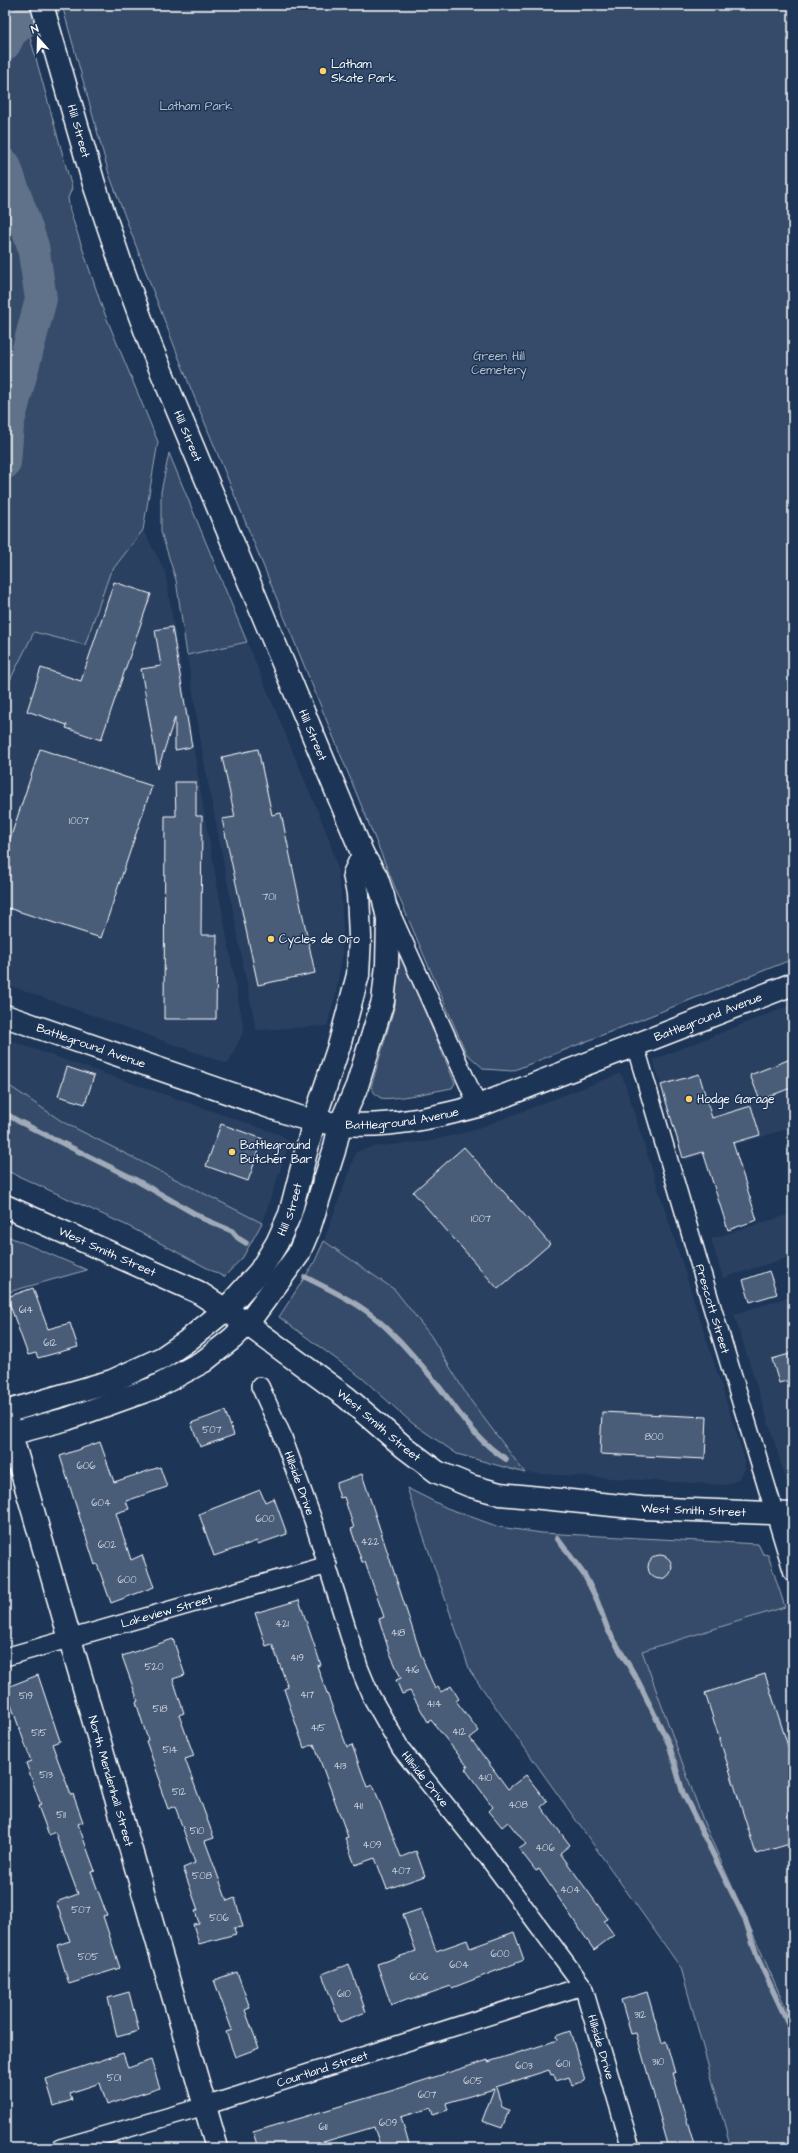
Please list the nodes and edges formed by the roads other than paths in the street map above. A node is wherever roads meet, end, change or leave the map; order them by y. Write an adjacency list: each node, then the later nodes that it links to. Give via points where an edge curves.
1 (42, 5): 2 (street, Hill Street, via 94,184 152,348)
2 (363, 855): 3 (street, Hill Street, via 376,876); 8 (street, Hill Street, via 354,874 358,894 360,937 358,975 339,1046)
3 (383, 896): 7 (street, Hill Street); 9 (street, Hill Street, via 388,919 383,1001 357,1086)
4 (793, 984): 6 (street, Battleground Avenue)
5 (5, 1016): 8 (street, Battleground Avenue)
6 (635, 1045): 7 (street, Battleground Avenue); 15 (street, Prescott Street)
7 (478, 1106): 9 (street, Battleground Avenue, via 434,1118)
8 (314, 1121): 9 (street, Battleground Avenue); 11 (street, Hill Street, via 290,1214 277,1243 260,1271)
9 (340, 1125): 12 (street, Hill Street, via 309,1229 298,1255)
10 (5, 1206): 11 (street, West Smith Street, via 198,1292)
11 (224, 1310): 12 (street, West Smith Street); 14 (street, Hill Street, via 162,1358 132,1373)
12 (247, 1324): 14 (street, Hill Street, via 204,1361 154,1388 67,1418); 15 (street, West Smith Street, via 346,1398 404,1448 437,1472 471,1486 500,1494 642,1508)
13 (260, 1386): 16 (street, Hillside Drive, via 282,1434)
14 (7, 1420): 18 (street, North Mendenhall Street)
15 (784, 1514): 17 (street, Prescott Street)
16 (328, 1565): 18 (street, Lakeview Street); 20 (street, Hillside Drive, via 359,1668 371,1696 401,1749 486,1855)
17 (793, 1573)
18 (70, 1639): 19 (street, Lakeview Street); 21 (street, North Mendenhall Street)
19 (5, 1657)
20 (583, 1986): 21 (street, Courtland Street); 24 (street, Hillside Drive)
21 (205, 2106): 22 (street, Courtland Street); 23 (street, North Mendenhall Street)
22 (60, 2148)
23 (217, 2148)
24 (631, 2148)

